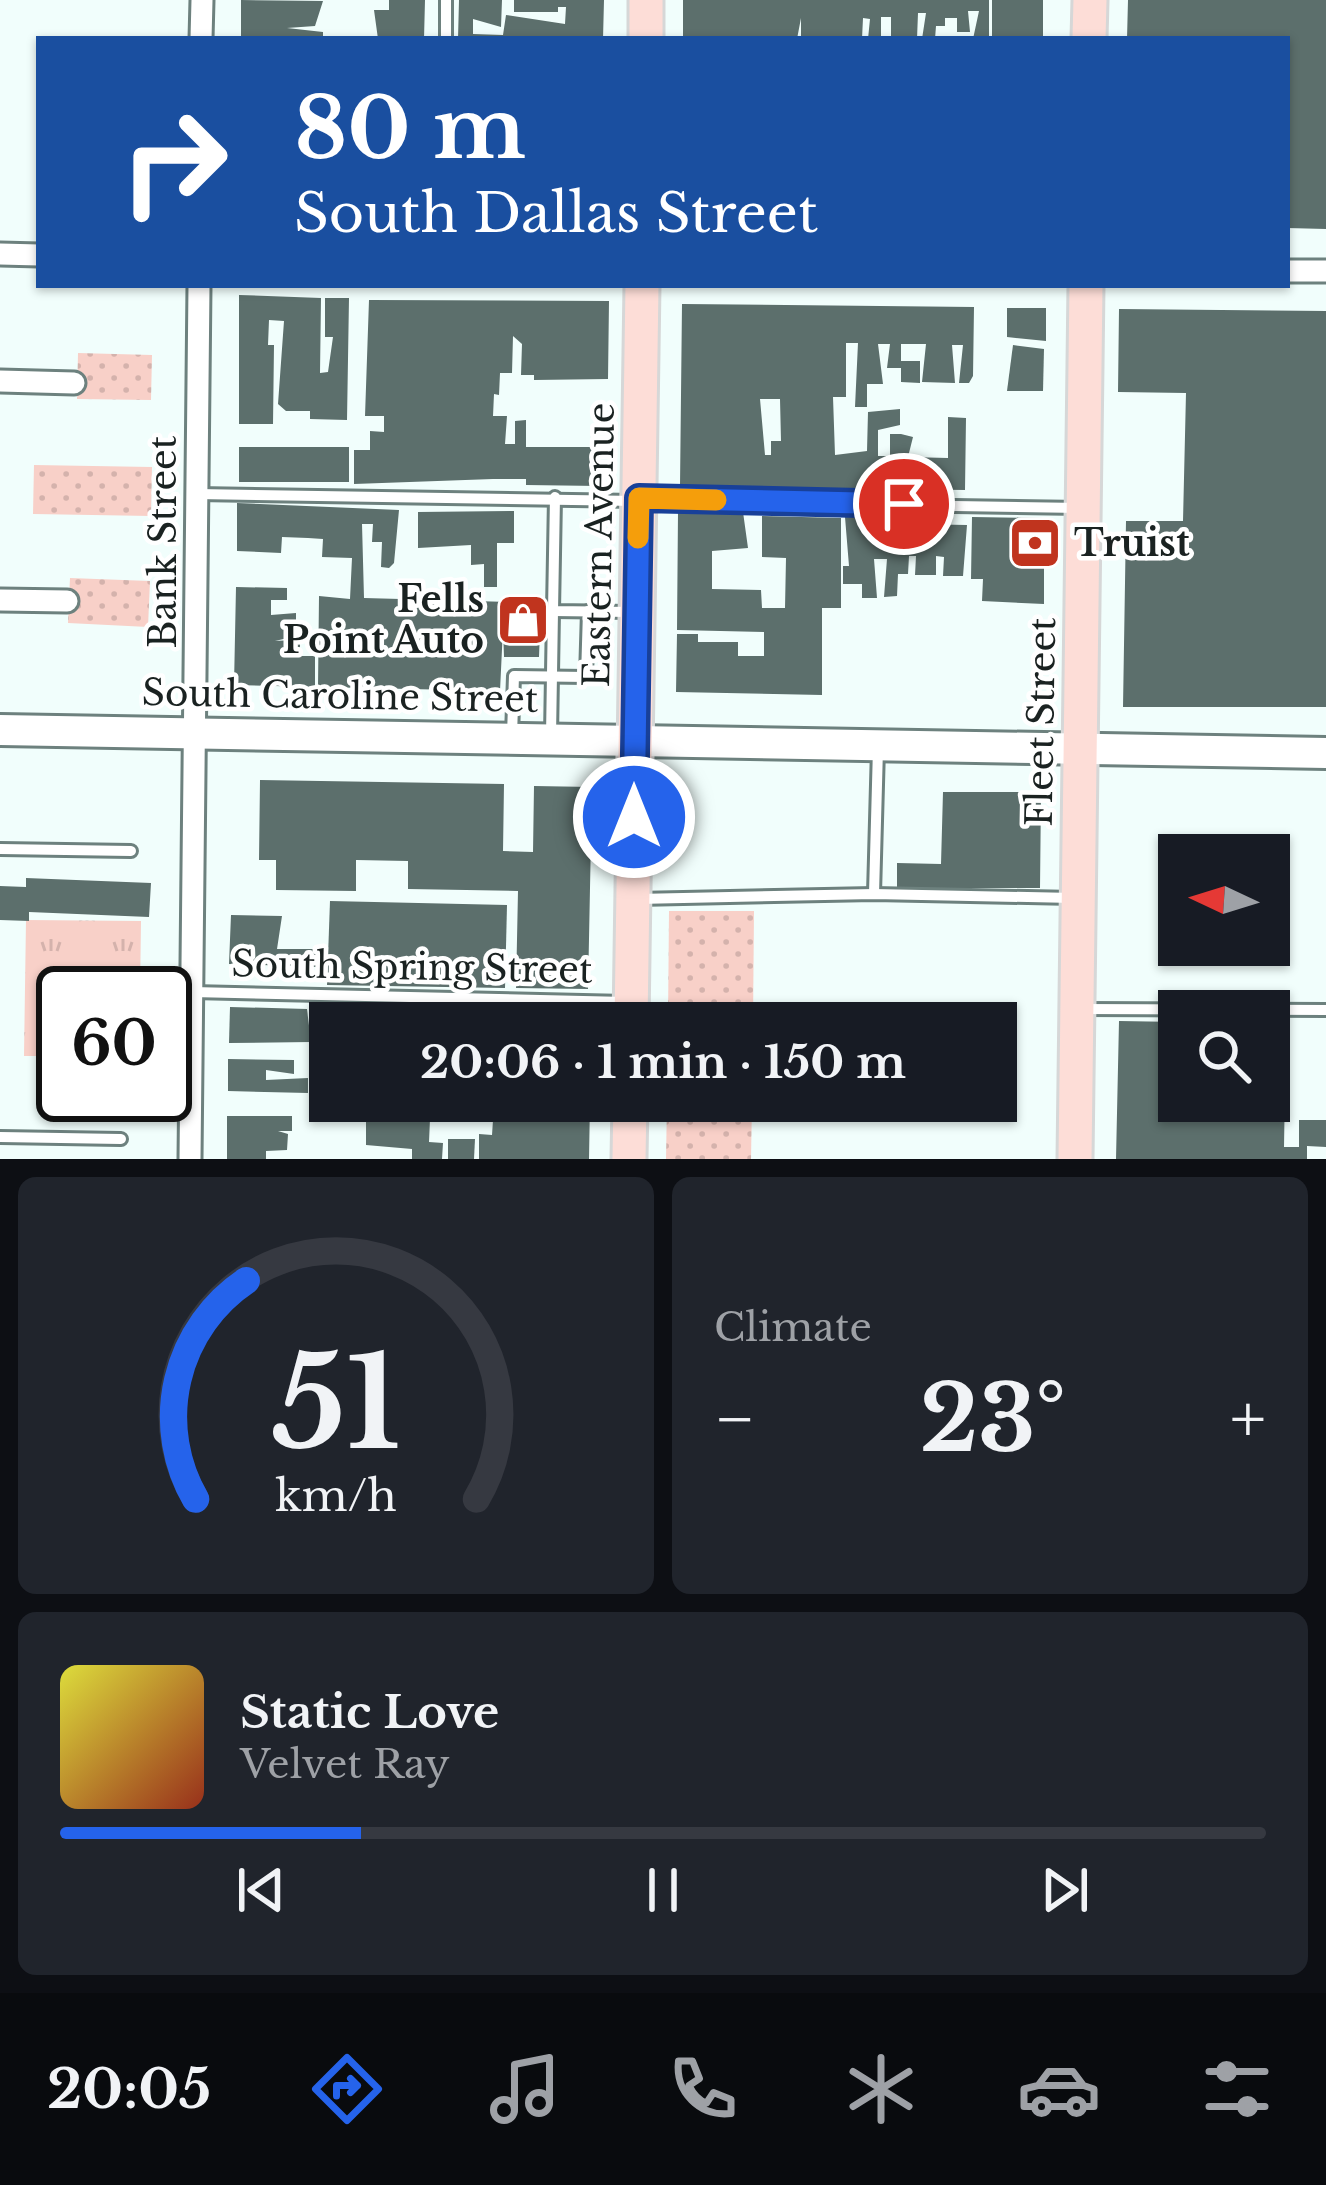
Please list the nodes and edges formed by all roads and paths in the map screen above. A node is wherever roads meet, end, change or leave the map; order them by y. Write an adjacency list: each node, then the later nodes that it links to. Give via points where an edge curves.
1 (202, 0): 5 (street)
2 (446, 0): 6 (lane)
3 (646, 0): 7 (main road)
4 (1090, 0): 8 (main road)
5 (201, 36)
6 (446, 36)
7 (646, 36)
8 (1089, 36)
9 (0, 254): 10 (street)
10 (36, 255)
11 (1290, 271): 12 (street)
12 (1326, 272)
13 (199, 288): 18 (street, Bank Street)
14 (642, 288): 20 (main road, Eastern Avenue)
15 (1086, 288): 21 (main road, Fleet Street)
16 (0, 381): 17 (street)
17 (74, 383)
18 (196, 494): 19 (lane); 29 (street, Bank Street)
19 (555, 497): 20 (lane); 24 (lane)
20 (639, 498): 21 (lane); 26 (main road, Eastern Avenue)
21 (1083, 508): 34 (main road, Fleet Street)
22 (0, 600): 23 (street)
23 (67, 601)
24 (553, 610): 25 (lane); 27 (lane)
25 (588, 611): 26 (lane); 27 (lane, via 586,676)
26 (635, 612): 32 (main road, Eastern Avenue)
27 (551, 676): 30 (lane, via 514,676); 31 (lane)
28 (0, 730): 29 (street, South Caroline Street)
29 (194, 734): 30 (street, South Caroline Street); 41 (street, Bank Street)
30 (512, 739): 31 (street, South Caroline Street)
31 (551, 739): 32 (street, South Caroline Street)
32 (635, 741): 33 (street, South Caroline Street); 40 (main road, Eastern Avenue)
33 (878, 744): 34 (street, South Caroline Street); 38 (lane)
34 (1080, 748): 35 (street, South Caroline Street); 39 (main road, Fleet Street)
35 (1326, 753)
36 (0, 849): 37 (lane)
37 (131, 850)
38 (874, 894): 39 (lane); 40 (lane)
39 (1078, 898): 44 (main road, Fleet Street)
40 (634, 899): 43 (main road, Eastern Avenue)
41 (192, 992): 42 (lane, South Spring Street)
42 (412, 1002)
43 (631, 1002)
44 (1077, 1009): 45 (lane); 52 (main road, Fleet Street)
45 (1326, 1010)
46 (190, 1122): 50 (street, Bank Street)
47 (629, 1122): 51 (main road)
48 (0, 1137): 49 (lane)
49 (122, 1139)
50 (190, 1159)
51 (628, 1159)
52 (1075, 1159)

